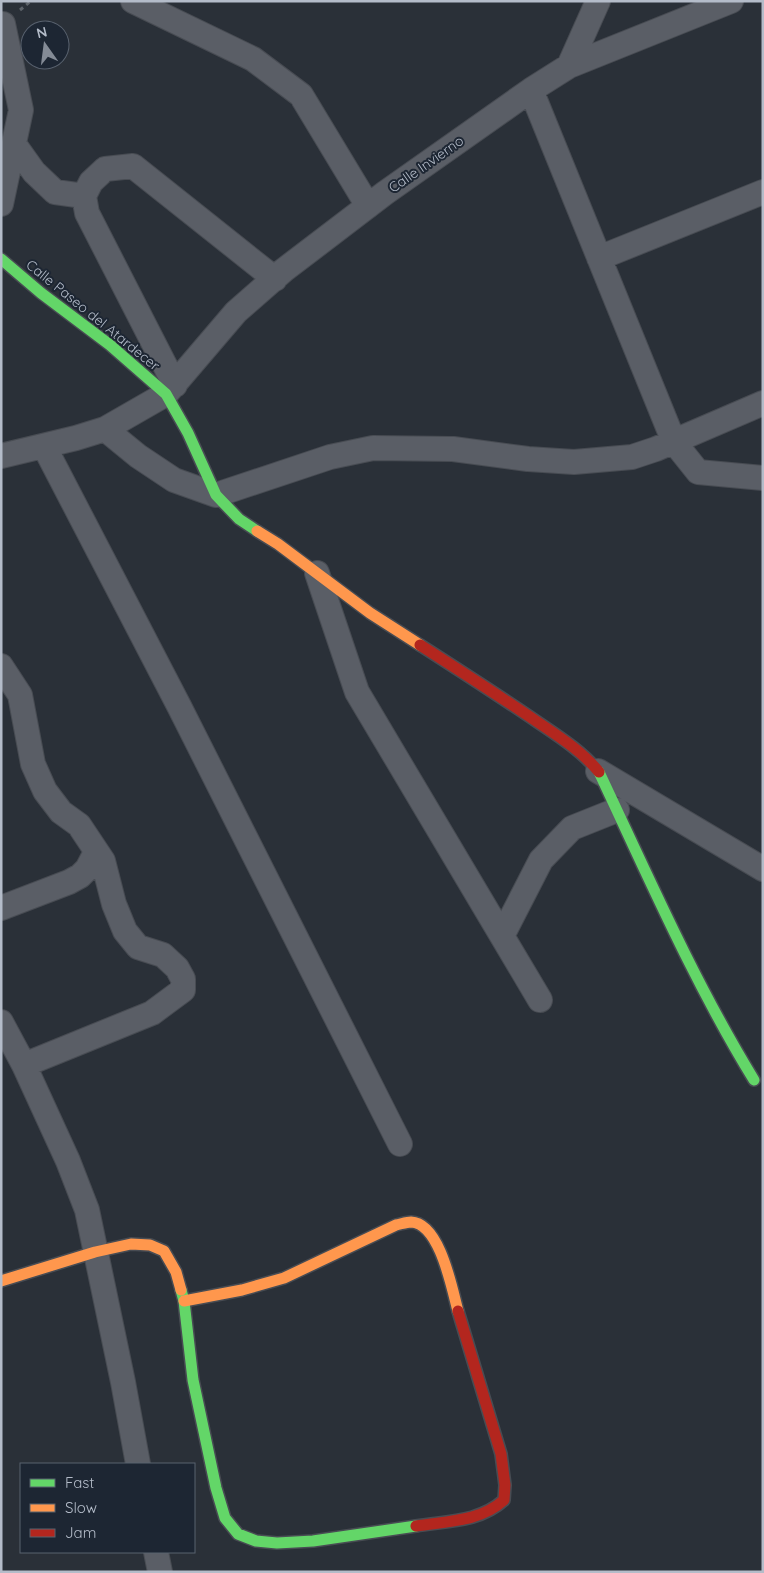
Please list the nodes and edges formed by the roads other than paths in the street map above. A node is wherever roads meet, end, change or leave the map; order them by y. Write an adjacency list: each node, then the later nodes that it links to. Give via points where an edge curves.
1 (133, 1): 11 (street, via 253,59 301,95)
2 (598, 1): 5 (street)
3 (732, 1): 5 (street, Calle Invierno)
4 (3, 24): 7 (street, via 21,110)
5 (569, 66): 6 (street, Calle Invierno)
6 (531, 90): 11 (street, Calle Invierno); 12 (street)
7 (14, 144): 9 (street, via 34,172 55,192); 10 (street)
8 (763, 192): 12 (street)
9 (84, 196): 14 (street, via 91,182 105,169 133,166); 15 (street, via 86,214)
10 (1, 204)
11 (368, 206): 14 (street, Calle Invierno)
12 (599, 258): 18 (street)
13 (1, 259): 15 (street, Calle Paseo del Atardecer)
14 (275, 279): 15 (street, Calle Invierno, via 236,312)
15 (170, 390): 17 (street, Calle Invierno); 22 (street, Calle Paseo del Atardecer)
16 (763, 403): 18 (street)
17 (105, 429): 19 (street, Calle Invierno); 22 (street, via 174,480)
18 (674, 442): 21 (street, via 698,472); 22 (street, via 632,457 574,462 453,449 373,448 330,457)
19 (44, 446): 20 (street, Calle Invierno); 35 (street)
20 (1, 456)
21 (763, 478)
22 (216, 495): 23 (street, Calle Paseo del Atardecer, via 239,519)
23 (316, 573): 25 (street, Calle Paseo del Atardecer, via 370,613 550,731); 30 (street, via 357,692)
24 (1, 666): 27 (street, via 20,695 33,764 45,791 61,812 79,825)
25 (598, 771): 26 (street); 28 (street)
26 (617, 810): 30 (street, via 572,828 541,860); 34 (street, via 707,999)
27 (96, 852): 29 (street, via 80,876); 33 (street, via 103,861 125,931 138,947 163,955 177,968 183,979 183,990 152,1013)
28 (763, 869)
29 (1, 908)
30 (502, 936): 31 (street)
31 (540, 1000)
32 (1, 1022): 33 (street)
33 (24, 1065): 36 (street, via 87,1210)
34 (754, 1080)
35 (400, 1144)
36 (95, 1252): 37 (street); 38 (street, via 131,1244 150,1245 164,1251 176,1272); 39 (street)
37 (4, 1274)
38 (184, 1301): 38 (street, via 284,1278 396,1225 413,1222 427,1229 439,1246 501,1454 504,1500 477,1518 313,1541 277,1543 238,1534 225,1518 208,1454 193,1380)
39 (138, 1463)
40 (156, 1553): 41 (street)
41 (160, 1572)

